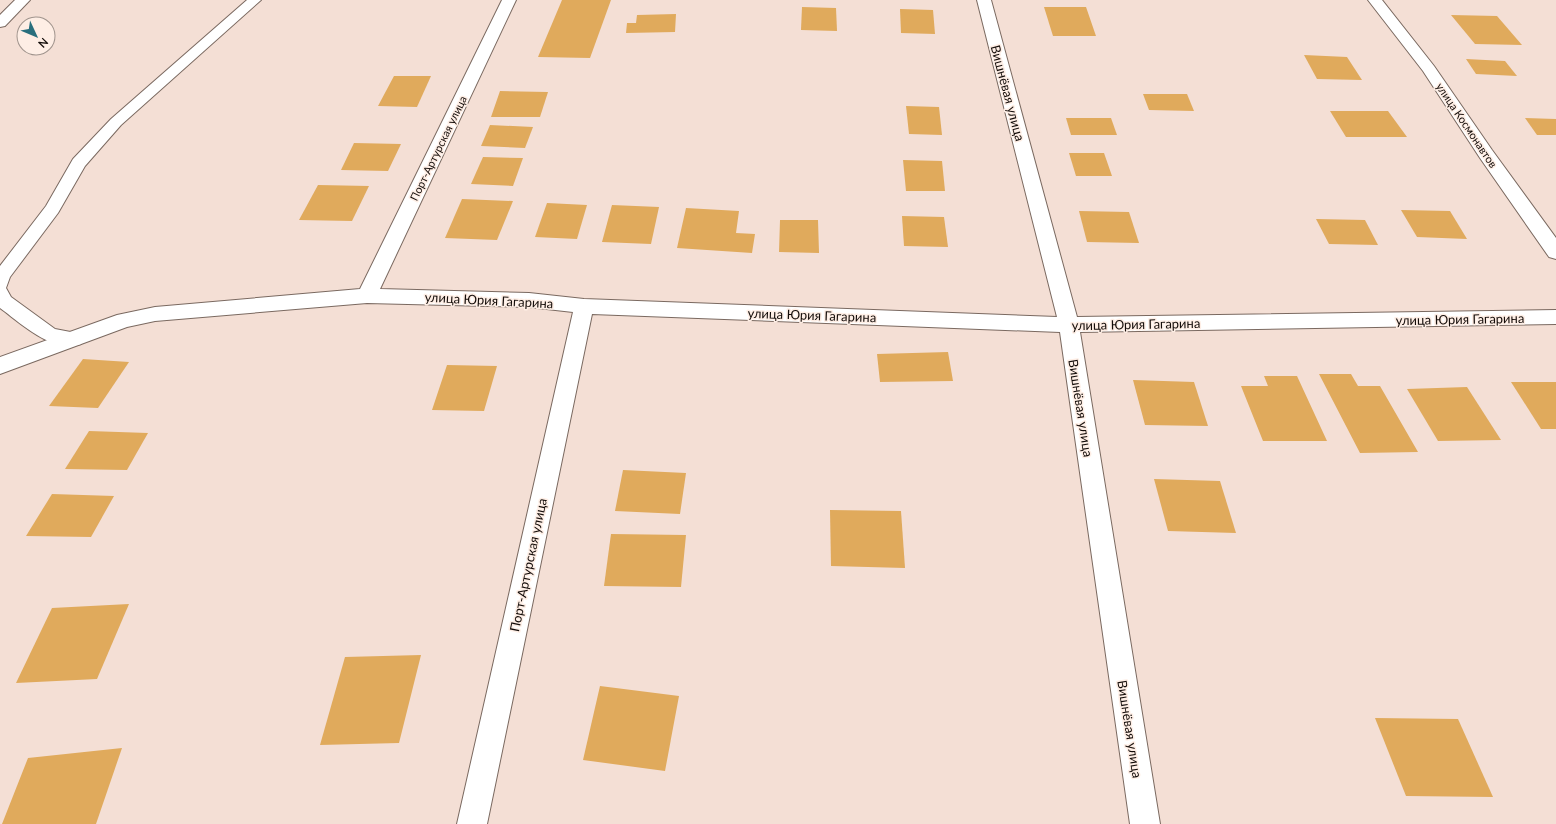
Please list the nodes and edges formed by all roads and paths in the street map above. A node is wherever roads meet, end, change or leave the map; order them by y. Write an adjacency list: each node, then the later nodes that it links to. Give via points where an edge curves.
1 (23, 0): 6 (street)
2 (255, 0): 8 (lane, via 116,122 79,163 52,209 2,276)
3 (509, 0): 10 (street, Порт-Артурская улица)
4 (984, 0): 13 (street, Вишнёвая улица)
5 (1375, 0): 7 (street, улица Космонавтов, via 1429,69)
6 (0, 23)
7 (1556, 252)
8 (0, 284)
9 (0, 293): 14 (lane, via 5,302 50,335)
10 (366, 296): 11 (street, улица Юрия Гагарина, via 529,300); 14 (street, улица Юрия Гагарина, via 155,314 124,320)
11 (584, 306): 13 (street, улица Юрия Гагарина); 16 (street, Порт-Артурская улица)
12 (1556, 317): 13 (street, улица Юрия Гагарина)
13 (1069, 325): 17 (street, Вишнёвая улица)
14 (74, 339): 15 (street, улица Юрия Гагарина)
15 (0, 366)
16 (472, 824)
17 (1145, 824)

